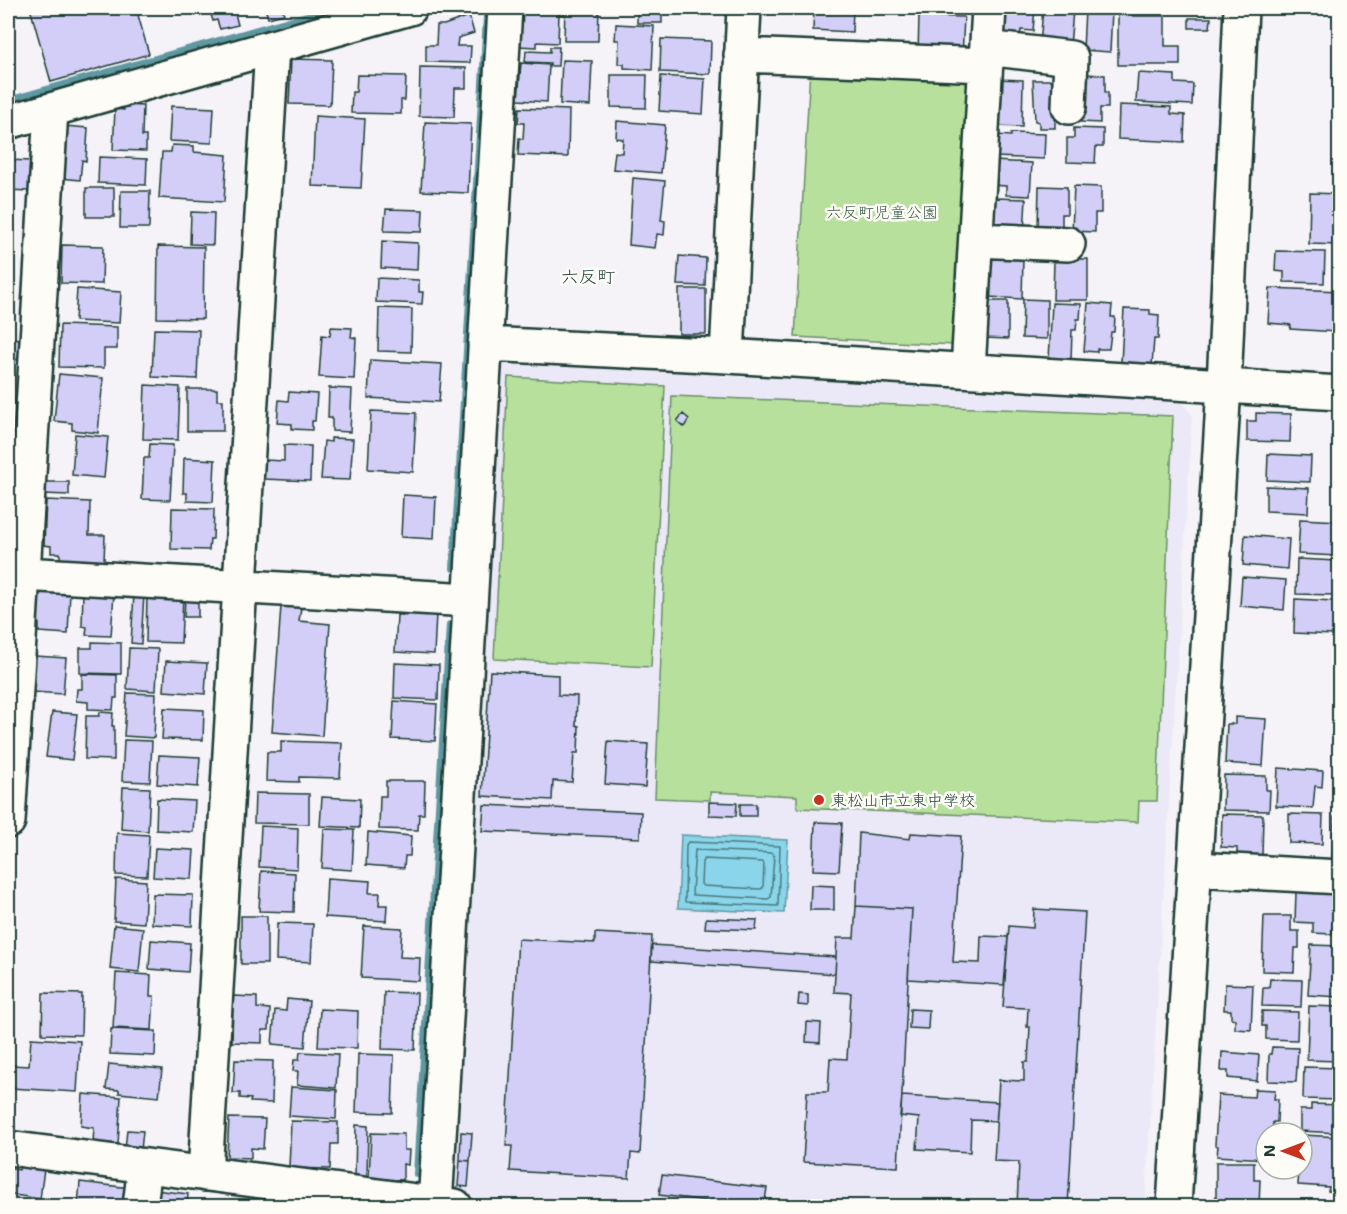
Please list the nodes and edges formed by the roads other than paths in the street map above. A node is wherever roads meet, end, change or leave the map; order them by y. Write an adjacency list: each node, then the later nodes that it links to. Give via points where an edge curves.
1 (410, 8): 6 (street)
2 (505, 8): 14 (street)
3 (744, 8): 7 (street)
4 (989, 8): 8 (street)
5 (1241, 8): 17 (street)
6 (272, 47): 10 (street); 20 (street)
7 (741, 55): 8 (street); 15 (street)
8 (986, 56): 9 (street, via 1071,58); 12 (street)
9 (1069, 107)
10 (51, 110): 11 (street); 19 (street)
11 (8, 122)
12 (976, 240): 13 (street); 16 (street)
13 (1068, 243)
14 (485, 344): 15 (street); 21 (street)
15 (728, 356): 16 (street)
16 (968, 370): 17 (street)
17 (1224, 386): 18 (street); 24 (street)
18 (1340, 393)
19 (23, 574): 20 (street); 22 (street)
20 (240, 586): 21 (street); 28 (street)
21 (470, 600): 30 (street)
22 (10, 742): 23 (street)
23 (8, 821)
24 (1195, 869): 25 (street); 31 (street)
25 (1340, 877)
26 (8, 1148): 27 (street)
27 (145, 1166): 28 (street); 29 (street)
28 (205, 1174): 30 (street)
29 (140, 1206)
30 (441, 1206)
31 (1174, 1206)

